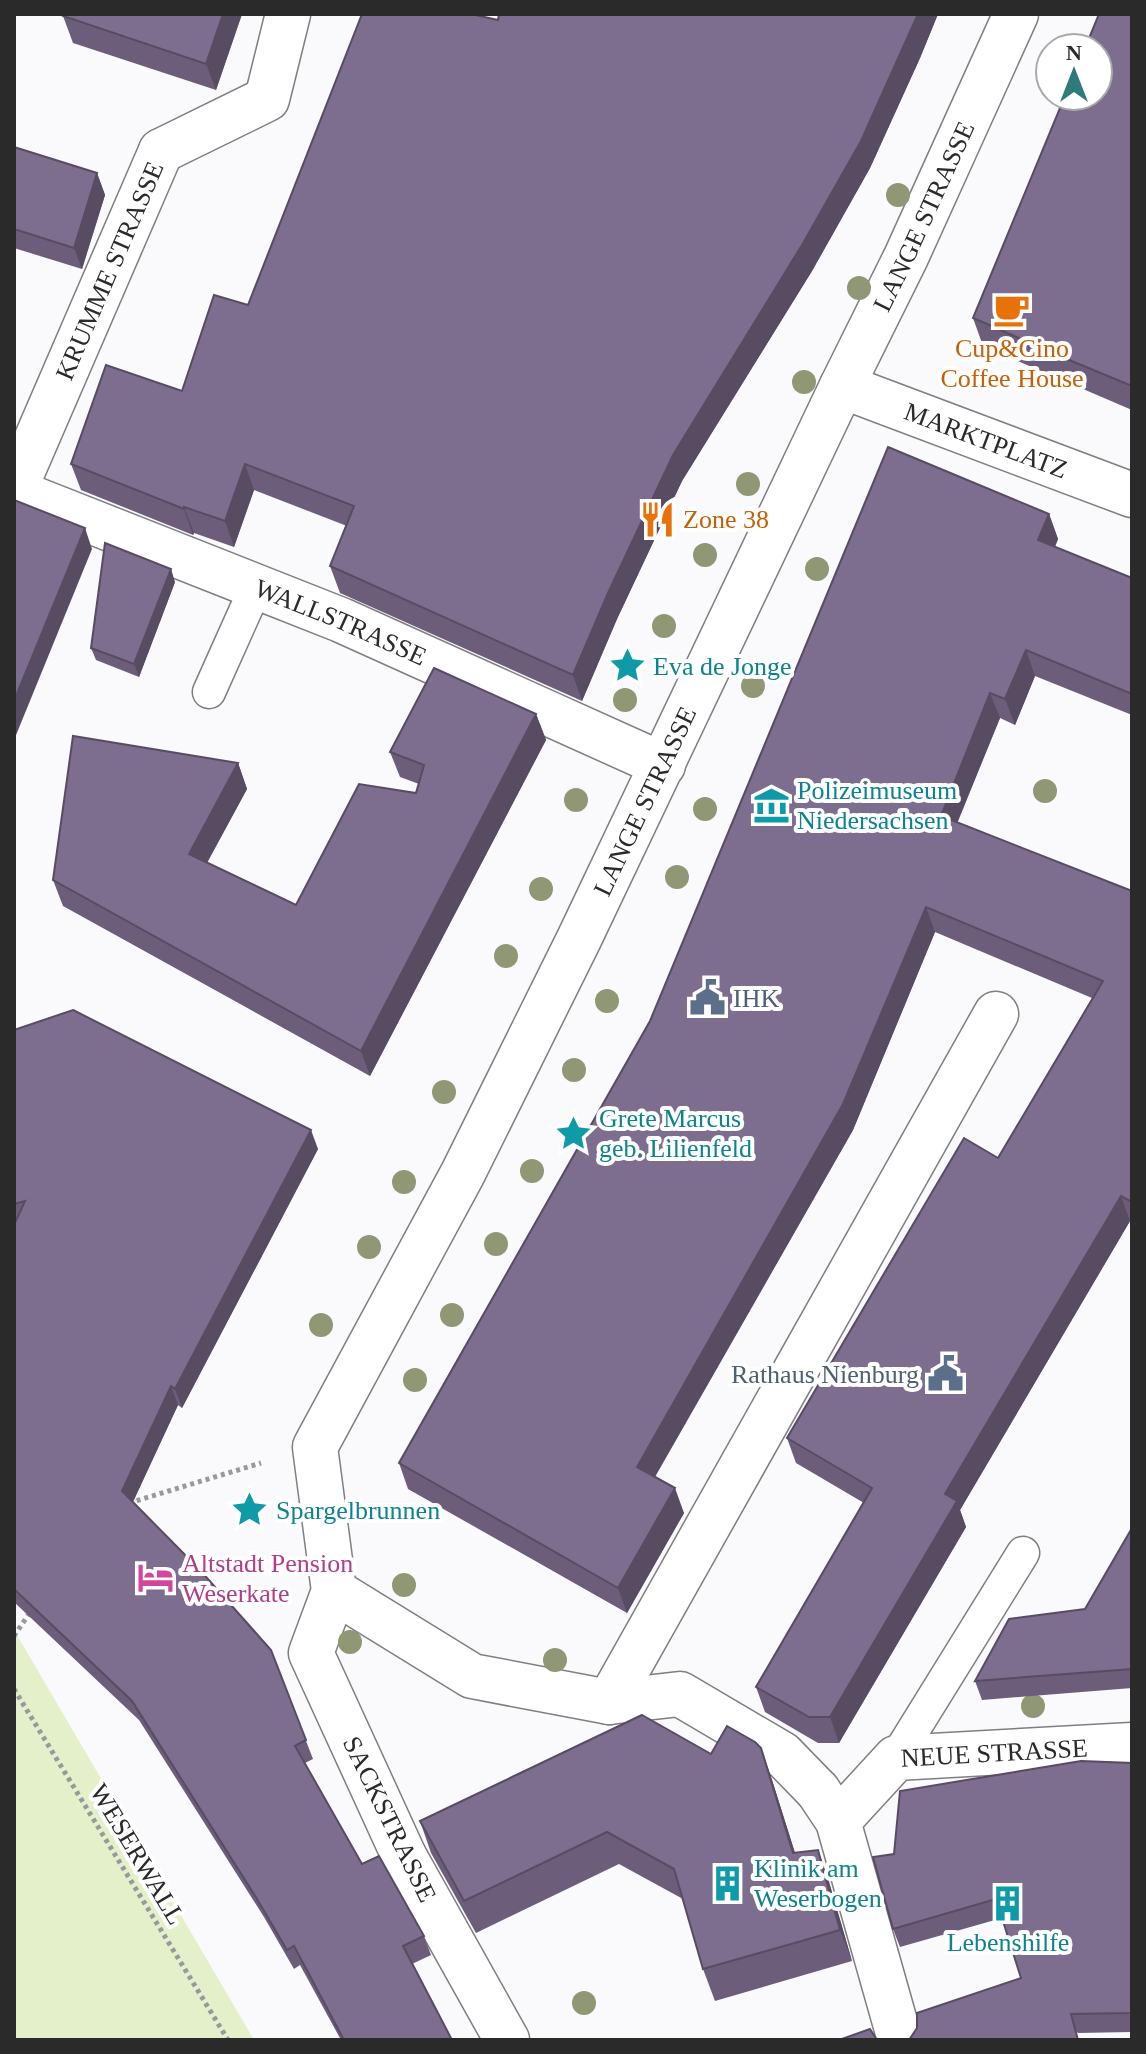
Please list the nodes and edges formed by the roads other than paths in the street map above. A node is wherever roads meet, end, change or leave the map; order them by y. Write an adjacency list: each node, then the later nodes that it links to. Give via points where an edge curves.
1 (288, 14): 4 (street, KRUMME STRASSE, via 267,99 161,151)
2 (1016, 14): 3 (street, LANGE STRASSE)
3 (842, 386): 5 (street, MARKTPLATZ); 8 (street, LANGE STRASSE)
4 (14, 491): 6 (street, WALLSTRASSE)
5 (1132, 495)
6 (256, 587): 7 (lane); 8 (street, WALLSTRASSE)
7 (209, 692)
8 (663, 765): 11 (street, LANGE STRASSE, via 463,1173 315,1447)
9 (996, 1014): 12 (street)
10 (1023, 1553): 14 (lane)
11 (334, 1591): 12 (street, via 472,1676); 16 (street, SACKSTRASSE, via 311,1653 404,1856)
12 (609, 1702): 15 (street, via 680,1694 782,1754)
13 (1132, 1745): 14 (street, NEUE STRASSE)
14 (896, 1758): 15 (street, NEUE STRASSE)
15 (828, 1806): 17 (street)
16 (507, 2040)
17 (900, 2040)

